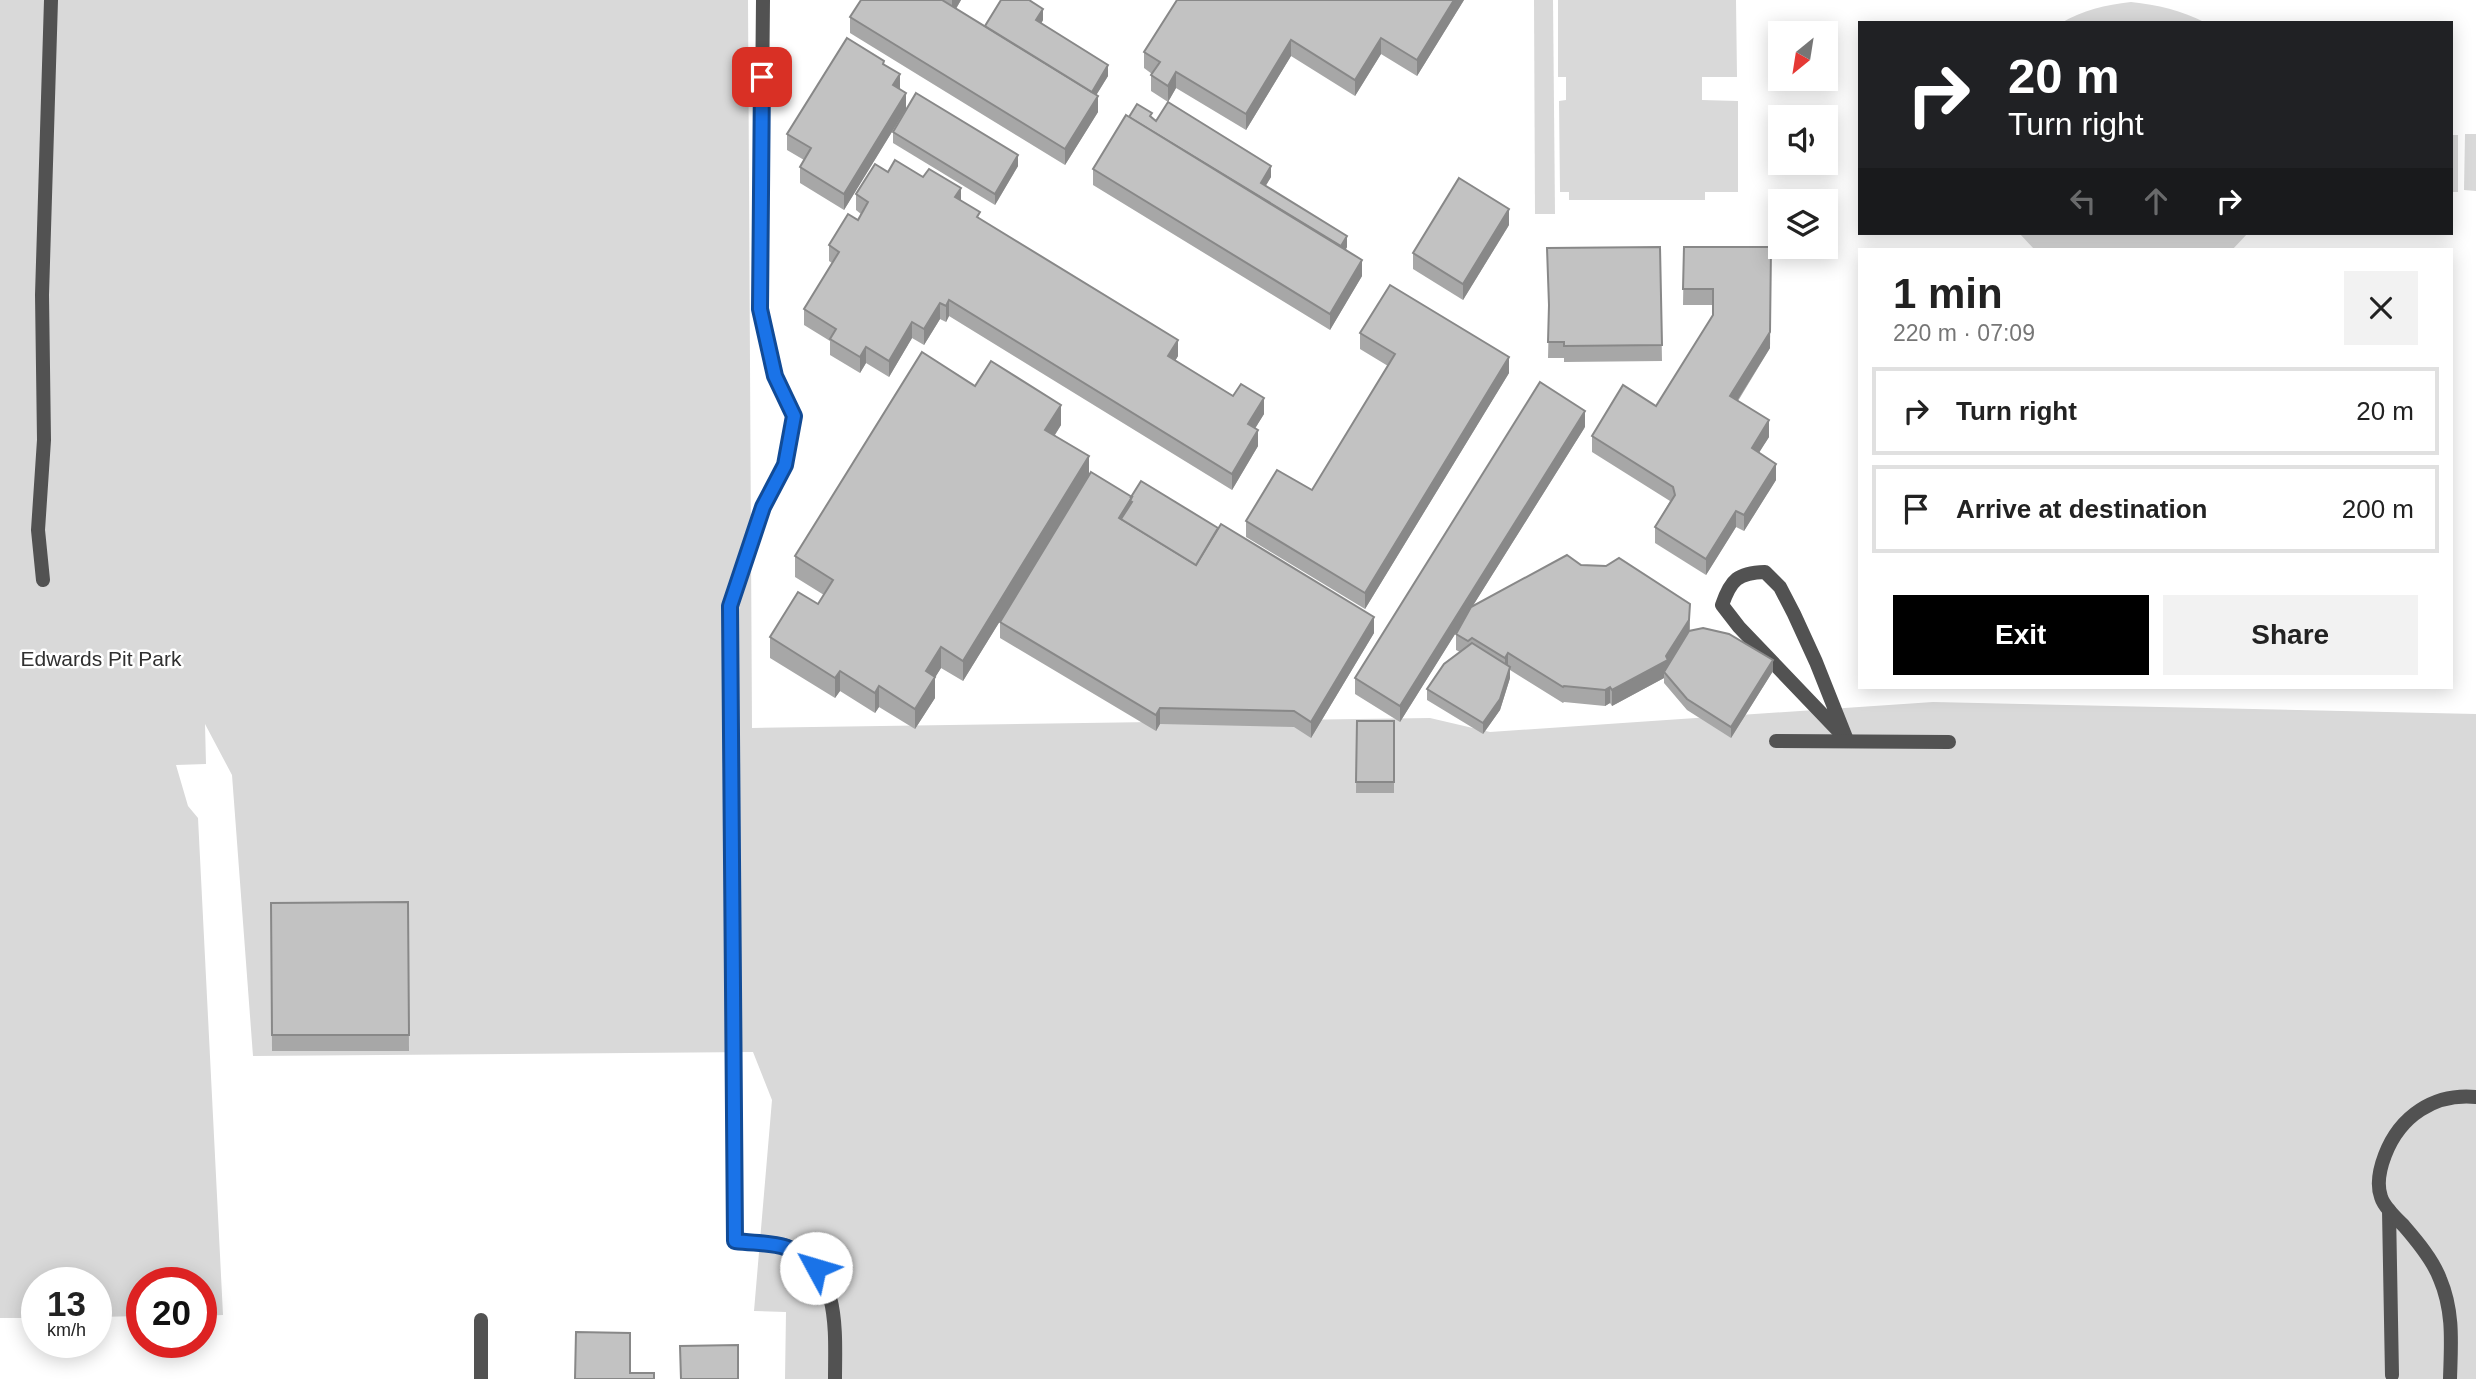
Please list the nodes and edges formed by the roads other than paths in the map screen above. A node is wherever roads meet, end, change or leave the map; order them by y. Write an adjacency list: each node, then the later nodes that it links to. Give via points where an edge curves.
1 (51, 0): 3 (street, via 42,295 44,440 38,530)
2 (763, 0): 12 (street, via 760,309 775,376 794,416 785,465 763,507 730,606 735,1241 788,1246 805,1256 826,1282 832,1302)
3 (43, 580)
4 (1847, 740): 4 (street, via 1722,605 1728,586 1745,573 1765,572 1780,587); 5 (street); 6 (street)
5 (1776, 741)
6 (1949, 743)
7 (2476, 1097): 8 (street, via 2446,1097 2421,1108 2400,1126 2378,1182)
8 (2389, 1210): 10 (street); 13 (street, via 2440,1277 2450,1312)
9 (481, 1320): 11 (street)
10 (2392, 1376)
11 (481, 1379)
12 (835, 1379)
13 (2450, 1379)

